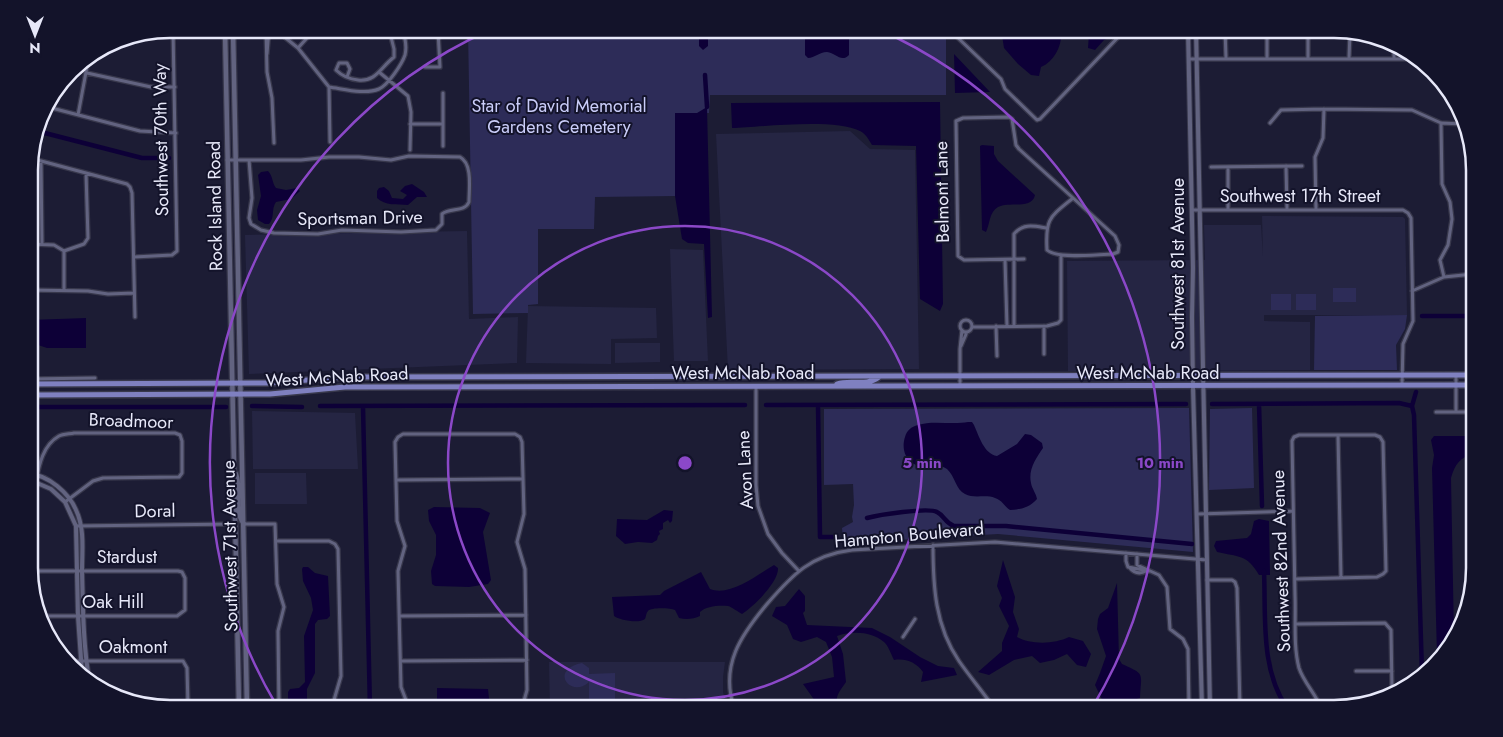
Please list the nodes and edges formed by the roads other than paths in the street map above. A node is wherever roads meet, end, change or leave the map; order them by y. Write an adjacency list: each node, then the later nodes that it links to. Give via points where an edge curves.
1 (173, 38): 34 (street, Southwest 70th Way)
2 (225, 38): 51 (main road, Rock Island Road)
3 (233, 38): 52 (main road, Rock Island Road)
4 (266, 38): 47 (street)
5 (287, 38): 18 (street)
6 (307, 38): 18 (street)
7 (391, 38): 31 (street, via 394,57)
8 (404, 38): 33 (street, via 405,57)
9 (438, 38): 29 (street, via 440,67)
10 (958, 38): 11 (street, via 1037,120)
11 (1117, 38)
12 (1188, 38): 23 (street, Southwest 81st Avenue)
13 (1196, 38): 24 (street, Southwest 81st Avenue)
14 (1225, 38): 20 (street)
15 (1266, 38): 25 (street)
16 (1308, 38): 21 (street)
17 (1350, 39): 22 (street)
18 (298, 48): 35 (street)
19 (1394, 52): 26 (street)
20 (1226, 58): 24 (street); 25 (street)
21 (1308, 58): 22 (street); 25 (street)
22 (1349, 58): 26 (street)
23 (1189, 59): 24 (street); 62 (street, Southwest 81st Avenue)
24 (1196, 59): 63 (street, Southwest 81st Avenue)
25 (1267, 59)
26 (1394, 59): 27 (street)
27 (1405, 59)
28 (88, 66): 30 (street)
29 (425, 67)
30 (87, 72): 34 (street, via 151,87); 39 (street)
31 (379, 72): 32 (street, via 367,81); 33 (street)
32 (347, 77): 32 (street, via 336,70 339,63 347,63 350,69)
33 (389, 82): 35 (street, via 379,89 365,91); 43 (street, via 408,96)
34 (175, 87): 45 (street, Southwest 70th Way)
35 (329, 87): 46 (street)
36 (443, 93): 44 (street)
37 (53, 108): 39 (street)
38 (1324, 109): 40 (street, via 1412,110); 41 (street, via 1281,110); 65 (street, via 1323,138 1315,157)
39 (78, 115): 45 (street, via 140,131)
40 (1441, 122): 42 (street); 76 (street, via 1442,184 1450,202 1452,219 1448,245 1440,260)
41 (1270, 123)
42 (1457, 123)
43 (410, 124): 44 (street); 49 (street)
44 (443, 124): 48 (street)
45 (176, 133): 71 (street, Southwest 70th Way, via 177,250 172,256)
46 (330, 142)
47 (274, 143)
48 (443, 146)
49 (410, 150)
50 (38, 160): 54 (street)
51 (227, 160): 52 (street, Sportsman Drive); 102 (main road, Rock Island Road)
52 (235, 160): 53 (street, Sportsman Drive); 103 (main road, Rock Island Road)
53 (249, 160): 53 (street, Sportsman Drive, via 460,157 468,165 469,202 463,209 444,212 442,224 436,230 274,233 251,224)
54 (41, 161): 59 (street); 68 (street)
55 (1286, 166): 56 (street); 58 (street); 61 (street)
56 (1302, 166)
57 (1211, 167): 58 (street)
58 (1228, 167): 64 (street)
59 (86, 173): 69 (street, via 88,238 84,244); 71 (street, via 130,187)
60 (1074, 198): 66 (street, via 1048,220); 70 (street, Belmont Lane, via 1115,236 1120,248 1113,254); 72 (street, Belmont Lane, via 1016,145 1009,117 956,121 958,256 964,260)
61 (1287, 209): 64 (street, Southwest 17th Street); 65 (street, Southwest 17th Street)
62 (1192, 210): 63 (street, Southwest 17th Street); 97 (street, Southwest 81st Avenue)
63 (1199, 210): 64 (street, Southwest 17th Street); 98 (street, Southwest 81st Avenue)
64 (1228, 210)
65 (1316, 210): 79 (street, Southwest 17th Street, via 1404,210 1408,213 1411,218)
66 (1046, 228): 70 (street, via 1047,250); 73 (street, via 1028,225 1017,230 1014,234)
67 (38, 244): 68 (street)
68 (42, 244): 69 (street, via 54,245)
69 (64, 251): 78 (street)
70 (1061, 255): 85 (street, via 1061,320)
71 (134, 257): 80 (street)
72 (1005, 259): 73 (street, Belmont Lane); 83 (street)
73 (1014, 259): 74 (street, Belmont Lane); 84 (street)
74 (1024, 259)
75 (1466, 275): 76 (street)
76 (1444, 277): 79 (street)
77 (38, 290): 78 (street)
78 (64, 290): 80 (street)
79 (1412, 291): 92 (street, via 1413,321 1403,344)
80 (134, 293): 81 (street)
81 (134, 317)
82 (996, 326): 83 (street); 86 (street); 91 (street)
83 (1007, 326): 84 (street)
84 (1014, 326): 85 (street)
85 (1044, 326): 90 (street)
86 (972, 327): 87 (street, via 964,320 960,324); 88 (street)
87 (962, 330): 88 (street); 89 (street)
88 (967, 332): 89 (street)
89 (960, 349): 95 (street)
90 (1044, 354)
91 (997, 356)
92 (1402, 374): 93 (main road, West McNab Road); 98 (main road, West McNab Road); 109 (street)
93 (1456, 374): 94 (main road, West McNab Road); 105 (street)
94 (1466, 374)
95 (960, 376): 96 (main road, West McNab Road); 99 (main road, West McNab Road); 110 (street)
96 (1080, 376): 97 (main road, West McNab Road); 111 (main road)
97 (1193, 376): 98 (main road, West McNab Road); 112 (street, Southwest 81st Avenue)
98 (1202, 376): 113 (street, Southwest 81st Avenue)
99 (879, 377): 103 (main road, West McNab Road, via 345,377); 108 (main road, via 870,383)
100 (95, 378): 101 (street)
101 (38, 379)
102 (233, 383): 103 (main road, West McNab Road); 104 (main road, West McNab Road); 114 (main road, Southwest 71st Avenue)
103 (241, 383): 115 (main road, Southwest 71st Avenue)
104 (38, 384)
105 (1456, 385): 106 (main road, West McNab Road); 109 (main road, West McNab Road); 118 (street)
106 (1466, 385)
107 (756, 386): 108 (main road, West McNab Road); 115 (main road, West McNab Road, via 345,387); 141 (street, Avon Lane, via 758,506 768,534)
108 (834, 386): 110 (main road, West McNab Road)
109 (1402, 386): 113 (main road, West McNab Road)
110 (960, 387): 111 (main road, West McNab Road)
111 (1081, 387): 112 (main road, West McNab Road)
112 (1193, 387): 113 (main road, West McNab Road); 130 (street, Southwest 81st Avenue)
113 (1203, 387): 131 (street, Southwest 81st Avenue)
114 (233, 394): 115 (main road, West McNab Road); 116 (main road, West McNab Road); 122 (main road, Southwest 71st Avenue)
115 (241, 394): 133 (main road, Southwest 71st Avenue)
116 (38, 395)
117 (1436, 412): 118 (street)
118 (1456, 412): 119 (street)
119 (1466, 412)
120 (1338, 435): 129 (street, Southwest 82nd Avenue, via 1294,437); 146 (street); 146 (street, via 1375,435 1383,442 1386,571 1377,577)
121 (38, 470): 127 (street, Broadmoor, via 41,456 59,436 74,433 180,435 182,473 179,477 103,478 93,481)
122 (234, 470): 132 (main road, Southwest 71st Avenue); 133 (main road, via 238,480 239,517)
123 (38, 475): 127 (street)
124 (523, 479): 125 (street); 125 (street, via 522,442 515,434 403,434 396,442); 151 (street, via 524,514 517,542 525,570)
125 (396, 480): 154 (street, via 397,521 405,546 398,571)
126 (38, 482): 128 (street)
127 (70, 499): 128 (street, Broadmoor); 134 (street)
128 (65, 502): 134 (street)
129 (1293, 511): 131 (street); 147 (street, Southwest 82nd Avenue)
130 (1198, 514): 131 (street); 139 (street, Southwest 81st Avenue)
131 (1206, 514): 140 (street, Southwest 81st Avenue)
132 (235, 524): 134 (street, Doral); 149 (main road, via 242,533); 168 (main road, Southwest 71st Avenue)
133 (244, 524): 135 (street, via 275,524); 149 (main road, Southwest 71st Avenue)
134 (79, 526): 143 (street); 144 (street)
135 (276, 542): 179 (street, via 277,584 284,607 278,631); 180 (street, via 329,541 338,549 341,676)
136 (933, 545): 137 (street, Hampton Boulevard, via 995,542); 141 (street, Hampton Boulevard, via 843,551); 169 (street, via 934,592 945,632 958,660)
137 (1126, 553): 138 (street, Hampton Boulevard); 145 (street, via 1132,572)
138 (1137, 554): 139 (street, Hampton Boulevard); 145 (street, via 1137,565)
139 (1199, 560): 140 (street, Hampton Boulevard); 171 (street, Southwest 81st Avenue)
140 (1207, 560): 148 (street, Southwest 81st Avenue)
141 (798, 570): 183 (street, Hampton Boulevard, via 752,622 737,646 730,676)
142 (38, 571): 143 (street, Stardust)
143 (76, 571): 144 (street, Stardust); 153 (street)
144 (82, 571): 150 (street, Stardust, via 182,572 185,578); 153 (street)
145 (1148, 571): 170 (street, via 1159,575 1167,587 1170,629 1183,639 1188,649)
146 (1341, 578): 147 (street)
147 (1295, 579): 156 (street, Southwest 82nd Avenue)
148 (1207, 580): 172 (street, Southwest 81st Avenue); 173 (street, via 1232,580 1237,588)
149 (245, 599): 178 (main road, Southwest 71st Avenue)
150 (183, 613): 153 (street, Oak Hill, via 177,616)
151 (526, 615): 154 (street); 158 (street)
152 (47, 616): 153 (street, Oak Hill)
153 (81, 616): 160 (street); 161 (street)
154 (400, 616): 162 (street)
155 (914, 619): 157 (street)
156 (1296, 624): 166 (street, via 1385,622 1391,630); 174 (street, Southwest 82nd Avenue, via 1300,669)
157 (903, 637)
158 (527, 660): 162 (street); 182 (street, via 528,690)
159 (76, 661): 160 (street, Oakmont)
160 (80, 661): 161 (street, Oakmont); 163 (street)
161 (86, 661): 164 (street); 175 (street, Oakmont, via 183,661 187,668)
162 (401, 661): 181 (street, via 402,687)
163 (81, 665)
164 (88, 671)
165 (1356, 671): 166 (street)
166 (1392, 671): 167 (street)
167 (1392, 686)
168 (239, 693): 176 (main road, Southwest 71st Avenue); 177 (main road)
169 (987, 699)
170 (1189, 699)
171 (1202, 699)
172 (1210, 699)
173 (1240, 699)
174 (1316, 699)
175 (188, 700)
176 (239, 700)
177 (243, 700)
178 (247, 700)
179 (278, 700)
180 (334, 700)
181 (406, 700)
182 (525, 700)
183 (732, 700)

